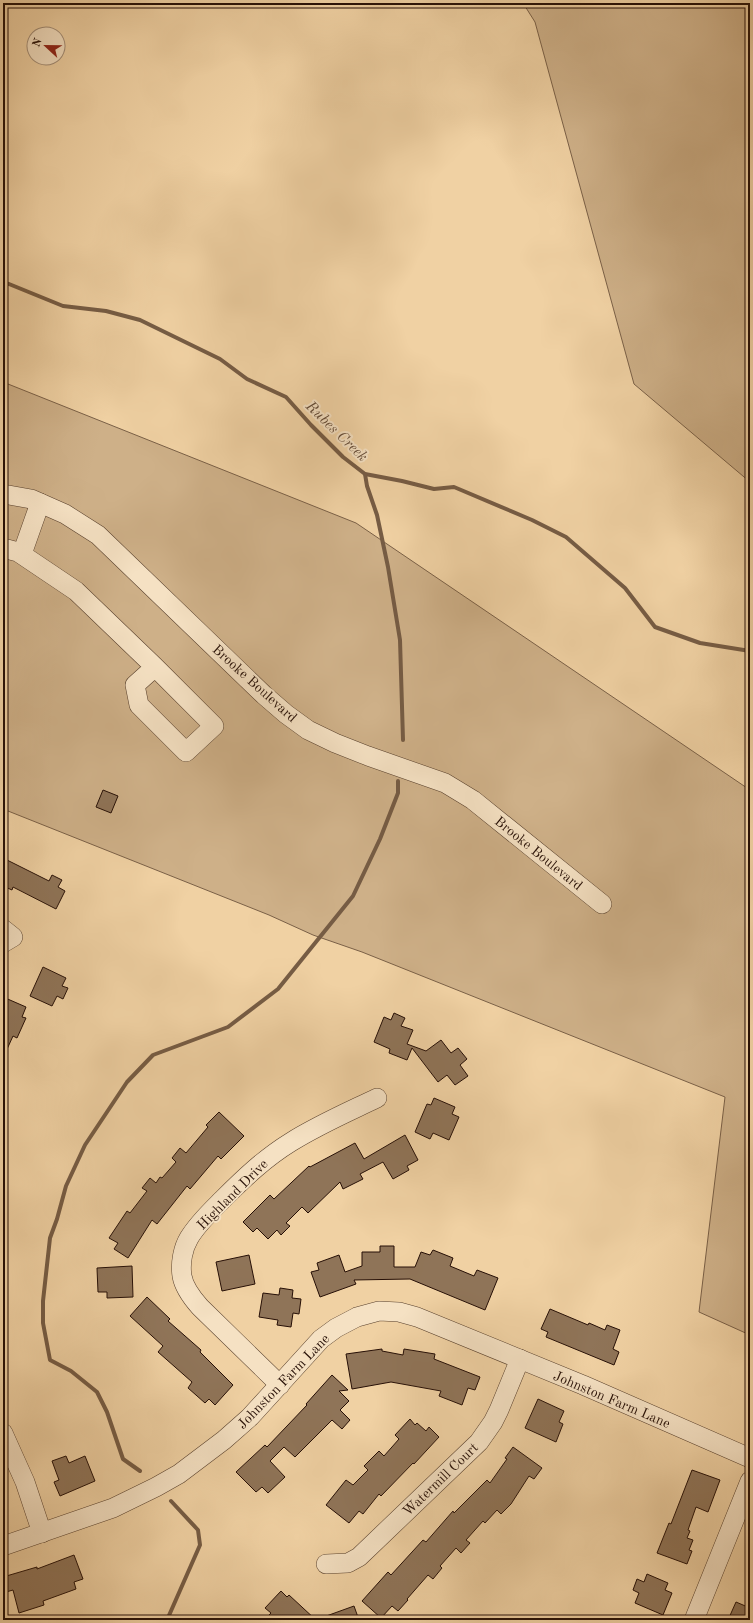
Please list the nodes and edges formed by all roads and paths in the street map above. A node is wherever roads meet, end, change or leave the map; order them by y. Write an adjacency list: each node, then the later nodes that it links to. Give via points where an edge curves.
1 (3, 494): 2 (street, Brooke Boulevard)
2 (40, 503): 4 (street); 6 (street, Brooke Boulevard, via 65,514 98,535 264,695 302,726 334,743 445,782 473,800)
3 (3, 548): 4 (street)
4 (22, 554): 5 (street, via 76,591)
5 (155, 667): 5 (street, via 135,686 139,705 186,752 214,726)
6 (602, 904)
7 (3, 929): 8 (street, via 13,937)
8 (3, 943)
9 (377, 1098): 11 (street, Highland Drive, via 309,1131 270,1156 206,1216 189,1238 184,1250 182,1276 192,1298)
10 (520, 1359): 11 (street, Johnston Farm Lane, via 417,1316 399,1312 379,1312 357,1317 321,1339); 13 (street, Johnston Farm Lane); 17 (street, Watermill Court, via 493,1422 470,1452 360,1557 348,1563)
11 (280, 1385): 15 (street, Johnston Farm Lane, via 245,1422 179,1474 113,1508)
12 (3, 1433): 15 (street, via 25,1482)
13 (750, 1458)
14 (750, 1481): 18 (street)
15 (42, 1532): 16 (street, Johnston Farm Lane)
16 (3, 1546)
17 (326, 1564)
18 (694, 1620)

